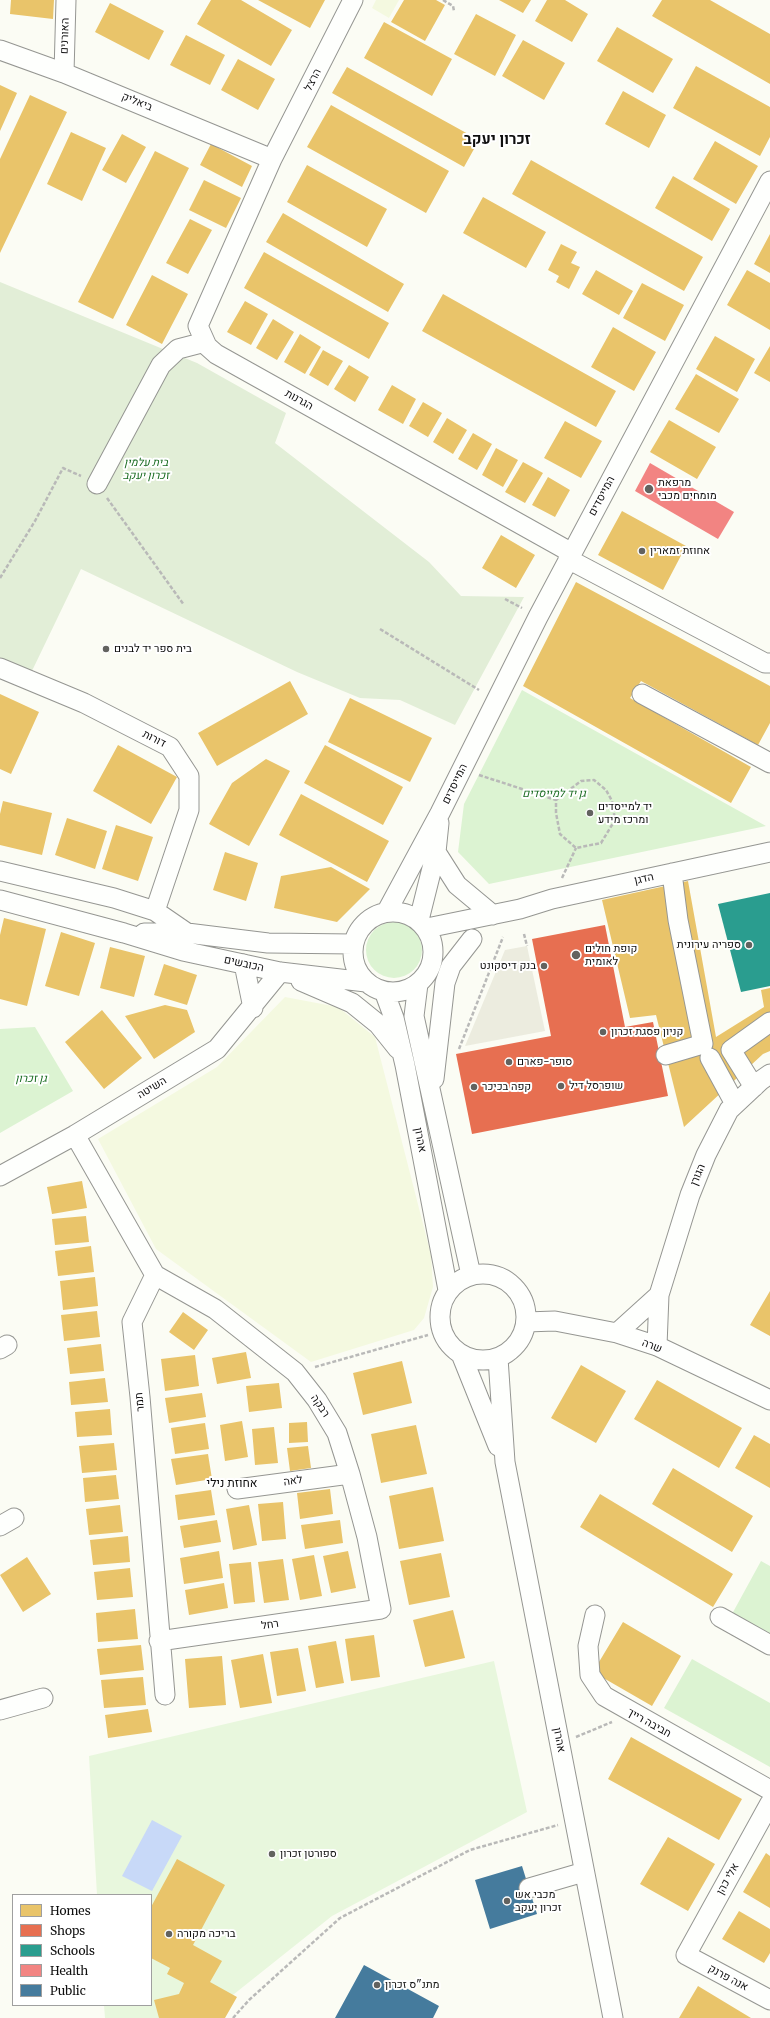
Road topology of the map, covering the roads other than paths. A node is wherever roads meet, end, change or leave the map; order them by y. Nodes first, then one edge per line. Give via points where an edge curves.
1 (66, 0) edge
2 (353, 0) edge
3 (0, 50) edge
4 (64, 73) junction
5 (272, 159) junction
6 (770, 181) edge
7 (205, 342) junction
8 (97, 484) road end
9 (570, 556) junction
10 (770, 663) edge
11 (0, 668) edge
12 (642, 694) dead end
13 (769, 759) edge
14 (440, 814) junction
15 (436, 852) junction
16 (770, 852) edge
17 (0, 871) edge
18 (672, 873) junction
19 (0, 900) edge
20 (520, 909) junction
21 (155, 911) junction
22 (387, 911) junction
23 (493, 915) junction
24 (423, 924) junction
25 (124, 933) junction
26 (188, 933) junction
27 (472, 939) junction
28 (353, 944) junction
29 (244, 964) junction
30 (432, 964) junction
31 (280, 972) junction
32 (366, 982) junction
33 (418, 984) junction
34 (384, 991) junction
35 (252, 1008) junction
36 (770, 1022) edge
37 (666, 1055) dead end
38 (710, 1058) dead end
39 (405, 1065) junction
40 (770, 1074) edge
41 (754, 1087) junction
42 (432, 1099) junction
43 (735, 1104) junction
44 (75, 1135) junction
45 (0, 1176) edge
46 (471, 1274) junction
47 (155, 1275) junction
48 (448, 1290) junction
49 (659, 1295) junction
50 (526, 1322) junction
51 (616, 1333) junction
52 (656, 1346) junction
53 (461, 1354) junction
54 (498, 1358) junction
55 (770, 1400) edge
56 (505, 1462) junction
57 (350, 1474) junction
58 (237, 1489) dead end
59 (381, 1609) joint
60 (595, 1615) dead end
61 (720, 1617) dead end
62 (159, 1641) junction
63 (770, 1645) edge
64 (165, 1695) dead end
65 (42, 1698) dead end
66 (0, 1710) edge
67 (770, 1790) edge
68 (768, 1812) edge
69 (584, 1872) junction
70 (529, 1888) dead end
71 (686, 1955) joint
72 (770, 2000) edge
73 (612, 2018) edge

1 - 4 street, האורנים
2 - 5 street, הרצל
3 - 4 street, ביאליק
4 - 5 street, ביאליק
5 - 7 street, הגרנות via 198,326
6 - 9 street, המייסדים
7 - 8 street via 178,349 162,365
7 - 9 street, הגרנות via 216,354
9 - 10 street, הגרנות via 765,663
9 - 14 street, המייסדים via 520,650
11 - 21 street, דורות via 84,703 170,747 189,776 189,810
12 - 13 street
14 - 15 street, המייסדים
14 - 22 street, המייסדים
15 - 23 street via 457,885
15 - 24 street, המייסדים
16 - 18 street, הדגן
17 - 21 street via 114,898
18 - 20 street, הדגן via 552,899
18 - 37 street via 678,920 703,1044
19 - 25 street, הכובשים
20 - 23 street, הדגן
20 - 27 street, הדגן
21 - 26 street
22 - 24 street via 400,912
22 - 28 street via 365,922 357,932
23 - 24 street, הדגן
24 - 30 street via 432,939
25 - 26 street, הכובשים
25 - 29 street, הכובשים via 183,951
26 - 28 street, הכובשים via 268,943
27 - 30 street, הדגן
27 - 42 street via 451,966 445,983
28 - 32 street via 354,965
29 - 31 street, הכובשים
29 - 35 street
30 - 33 street
31 - 32 street, הכובשים
31 - 35 street, השיטה
31 - 39 street via 352,1003 378,1024 392,1040
32 - 34 street
33 - 34 street via 407,990
33 - 42 street, אהרון via 414,1016
34 - 39 street, אהרון via 394,1018
35 - 44 street, השיטה via 218,1049
36 - 41 street via 731,1050
38 - 43 street
39 - 48 street, אהרון
40 - 41 street, הגורן
41 - 43 street, הגורן
42 - 46 street, אהרון
43 - 49 street, הגורן via 729,1110 706,1155
44 - 45 street, השיטה
44 - 47 street
46 - 48 street via 458,1280
46 - 50 street via 485,1273 510,1282 519,1292 525,1305
47 - 57 street, רבקה via 215,1310 295,1372 317,1400 337,1433
47 - 62 street, תמר via 132,1322
48 - 53 street via 441,1302 441,1330 448,1343
49 - 51 street
49 - 52 street, הגורן
50 - 51 street, שרה via 555,1321
50 - 54 street via 518,1342 509,1352
51 - 52 street, שרה
52 - 55 street, שרה
53 - 54 street via 471,1359
53 - 56 street, אהרון
54 - 56 street, אהרון
56 - 69 street, אהרון
57 - 58 street, לאה
57 - 59 street, רבקה via 367,1537
59 - 62 street, רחל
60 - 67 street, חביבה רייך via 588,1646 590,1675 604,1696
61 - 63 street
62 - 64 street, תמר
65 - 66 street
68 - 71 street, אלי כהן
69 - 70 street
69 - 73 street, אהרון
71 - 72 street, אנה פרנק

